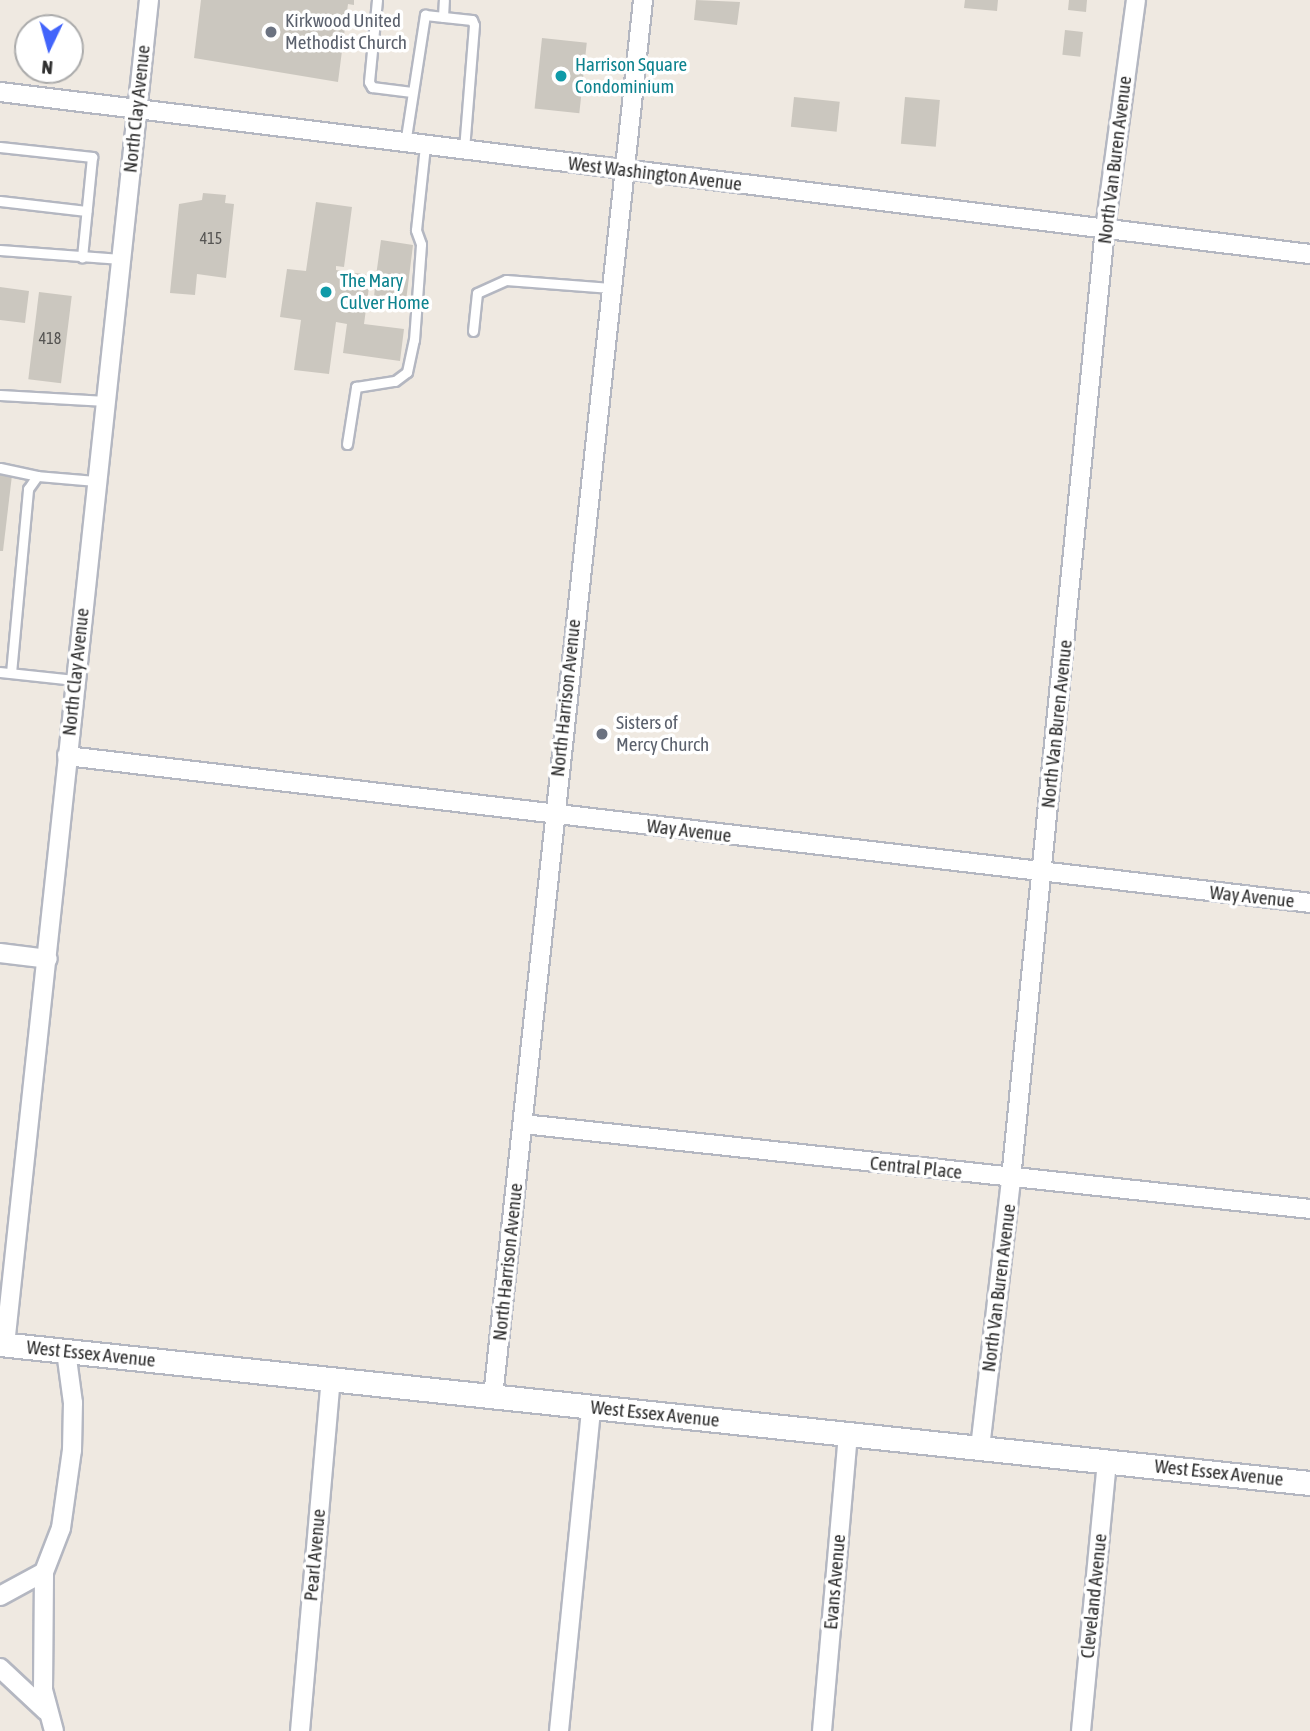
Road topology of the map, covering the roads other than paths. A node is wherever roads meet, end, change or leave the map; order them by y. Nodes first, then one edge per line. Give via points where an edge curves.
1 (149, 0) edge
2 (377, 0) edge
3 (444, 0) edge
4 (643, 0) edge
5 (1136, 0) edge
6 (443, 17) junction
7 (0, 92) edge
8 (412, 92) junction
9 (137, 108) junction
10 (405, 144) junction
11 (425, 146) junction
12 (0, 147) edge
13 (464, 150) junction
14 (624, 170) junction
15 (0, 201) edge
16 (86, 211) junction
17 (1105, 229) junction
18 (0, 250) edge
19 (1310, 254) edge
20 (82, 258) junction
21 (121, 260) junction
22 (611, 288) junction
23 (473, 331) dead end
24 (0, 395) edge
25 (106, 401) junction
26 (347, 444) dead end
27 (0, 468) edge
28 (37, 476) junction
29 (97, 481) junction
30 (0, 672) edge
31 (11, 673) junction
32 (75, 680) junction
33 (67, 756) junction
34 (554, 814) junction
35 (1042, 873) junction
36 (1310, 903) edge
37 (0, 954) edge
38 (48, 959) junction
39 (523, 1124) junction
40 (1012, 1179) junction
41 (1310, 1209) edge
42 (3, 1345) edge
43 (66, 1351) junction
44 (331, 1380) junction
45 (493, 1397) junction
46 (590, 1408) junction
47 (848, 1434) junction
48 (980, 1448) junction
49 (1107, 1461) junction
50 (1310, 1483) edge
51 (44, 1572) junction
52 (0, 1596) edge
53 (0, 1668) edge
54 (52, 1724) edge
55 (300, 1731) edge
56 (559, 1731) edge
57 (822, 1731) edge
58 (1081, 1731) edge

1 - 9 street, North Clay Avenue
2 - 8 lane via 369,82 372,87
3 - 6 lane
4 - 14 street, North Harrison Avenue
5 - 17 street, North Van Buren Avenue
6 - 8 lane via 425,15 421,20
6 - 13 lane via 472,20 474,25
7 - 9 street, West Washington Avenue
8 - 10 lane
9 - 10 street, West Washington Avenue
9 - 21 street, North Clay Avenue
10 - 11 street, West Washington Avenue
11 - 13 street, West Washington Avenue
11 - 26 lane via 416,230 421,244 414,340 407,372 395,381 356,387
12 - 16 lane via 92,157
13 - 14 street, West Washington Avenue
14 - 17 street, West Washington Avenue
14 - 22 street, North Harrison Avenue
15 - 16 lane
16 - 20 lane
17 - 19 street, West Washington Avenue
17 - 35 street, North Van Buren Avenue
18 - 20 lane
20 - 21 lane
21 - 25 street, North Clay Avenue
22 - 23 lane via 506,280 477,293
22 - 34 street, North Harrison Avenue
24 - 25 lane
25 - 29 street, North Clay Avenue
27 - 28 lane
28 - 29 lane
28 - 31 lane via 28,489
29 - 32 street, North Clay Avenue
30 - 31 lane
31 - 32 lane
32 - 33 street, North Clay Avenue
33 - 34 street, Way Avenue
33 - 38 street, North Clay Avenue
34 - 35 street, Way Avenue
34 - 39 street, North Harrison Avenue
35 - 36 street, Way Avenue
35 - 40 street, North Van Buren Avenue
37 - 38 street
38 - 42 street, North Clay Avenue
39 - 40 street, Central Place
39 - 45 street, North Harrison Avenue
40 - 41 street, Central Place
40 - 48 street, North Van Buren Avenue
42 - 43 street, West Essex Avenue
43 - 44 street, West Essex Avenue
43 - 51 street via 73,1403 72,1450 61,1528
44 - 45 street, West Essex Avenue
44 - 55 street, Pearl Avenue
45 - 46 street, West Essex Avenue
46 - 47 street, West Essex Avenue
46 - 56 street
47 - 48 street, West Essex Avenue
47 - 57 street, Evans Avenue
48 - 49 street, West Essex Avenue
49 - 50 street, West Essex Avenue
49 - 58 street, Cleveland Avenue
51 - 52 street
51 - 54 street via 43,1690
53 - 54 street

